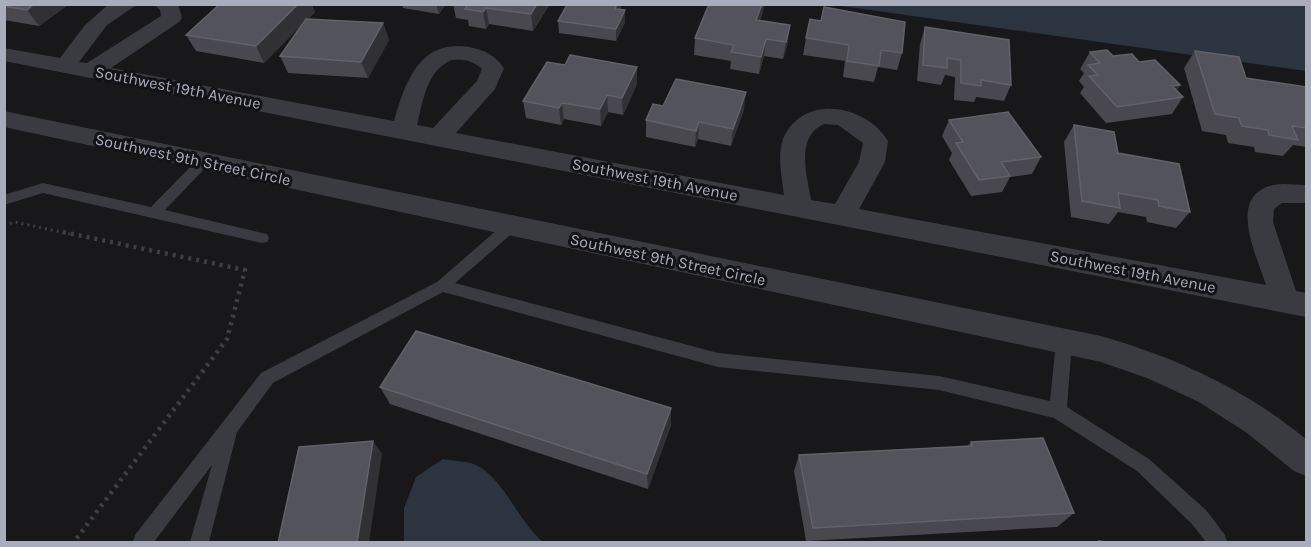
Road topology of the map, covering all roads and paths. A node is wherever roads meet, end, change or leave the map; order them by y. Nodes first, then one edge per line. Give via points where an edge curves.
1 (128, 4) edge
2 (164, 4) edge
3 (4, 54) edge
4 (65, 66) junction
5 (91, 70) junction
6 (4, 119) edge
7 (403, 131) junction
8 (438, 138) junction
9 (204, 161) junction
10 (1306, 194) edge
11 (4, 200) edge
12 (799, 207) junction
13 (154, 213) junction
14 (842, 215) junction
15 (4, 225) edge
16 (511, 226) junction
17 (262, 238) dead end
18 (442, 286) junction
19 (1296, 303) edge
20 (1064, 342) junction
21 (1058, 411) junction
22 (231, 425) junction
23 (1306, 460) edge
24 (74, 543) edge
25 (142, 543) edge
26 (200, 543) edge
27 (1218, 543) edge

1 - 4 street via 98,23
2 - 5 street via 170,8 172,18
3 - 4 street, Southwest 19th Avenue
4 - 5 street, Southwest 19th Avenue
5 - 7 street, Southwest 19th Avenue
6 - 9 street, Southwest 9th Street Circle
7 - 8 street, Southwest 19th Avenue
7 - 8 street via 428,63 455,53 486,60 493,68 487,84
8 - 12 street, Southwest 19th Avenue
9 - 13 lane
9 - 16 street, Southwest 9th Street Circle
10 - 19 street via 1276,194 1261,206 1260,222
11 - 13 lane via 43,188
12 - 14 street, Southwest 19th Avenue
12 - 14 street via 793,148 796,136 819,116 831,115 866,128 876,141 872,162
13 - 17 lane
14 - 19 street, Southwest 19th Avenue
15 - 24 path via 15,222 245,270 227,339
16 - 18 lane
16 - 20 street, Southwest 9th Street Circle
18 - 21 lane via 718,360 939,383
18 - 22 lane via 267,378
20 - 21 lane
20 - 23 street, Southwest 9th Street Circle via 1141,360 1208,389 1266,427
21 - 27 lane via 1143,465 1199,517
22 - 25 lane
22 - 26 lane

